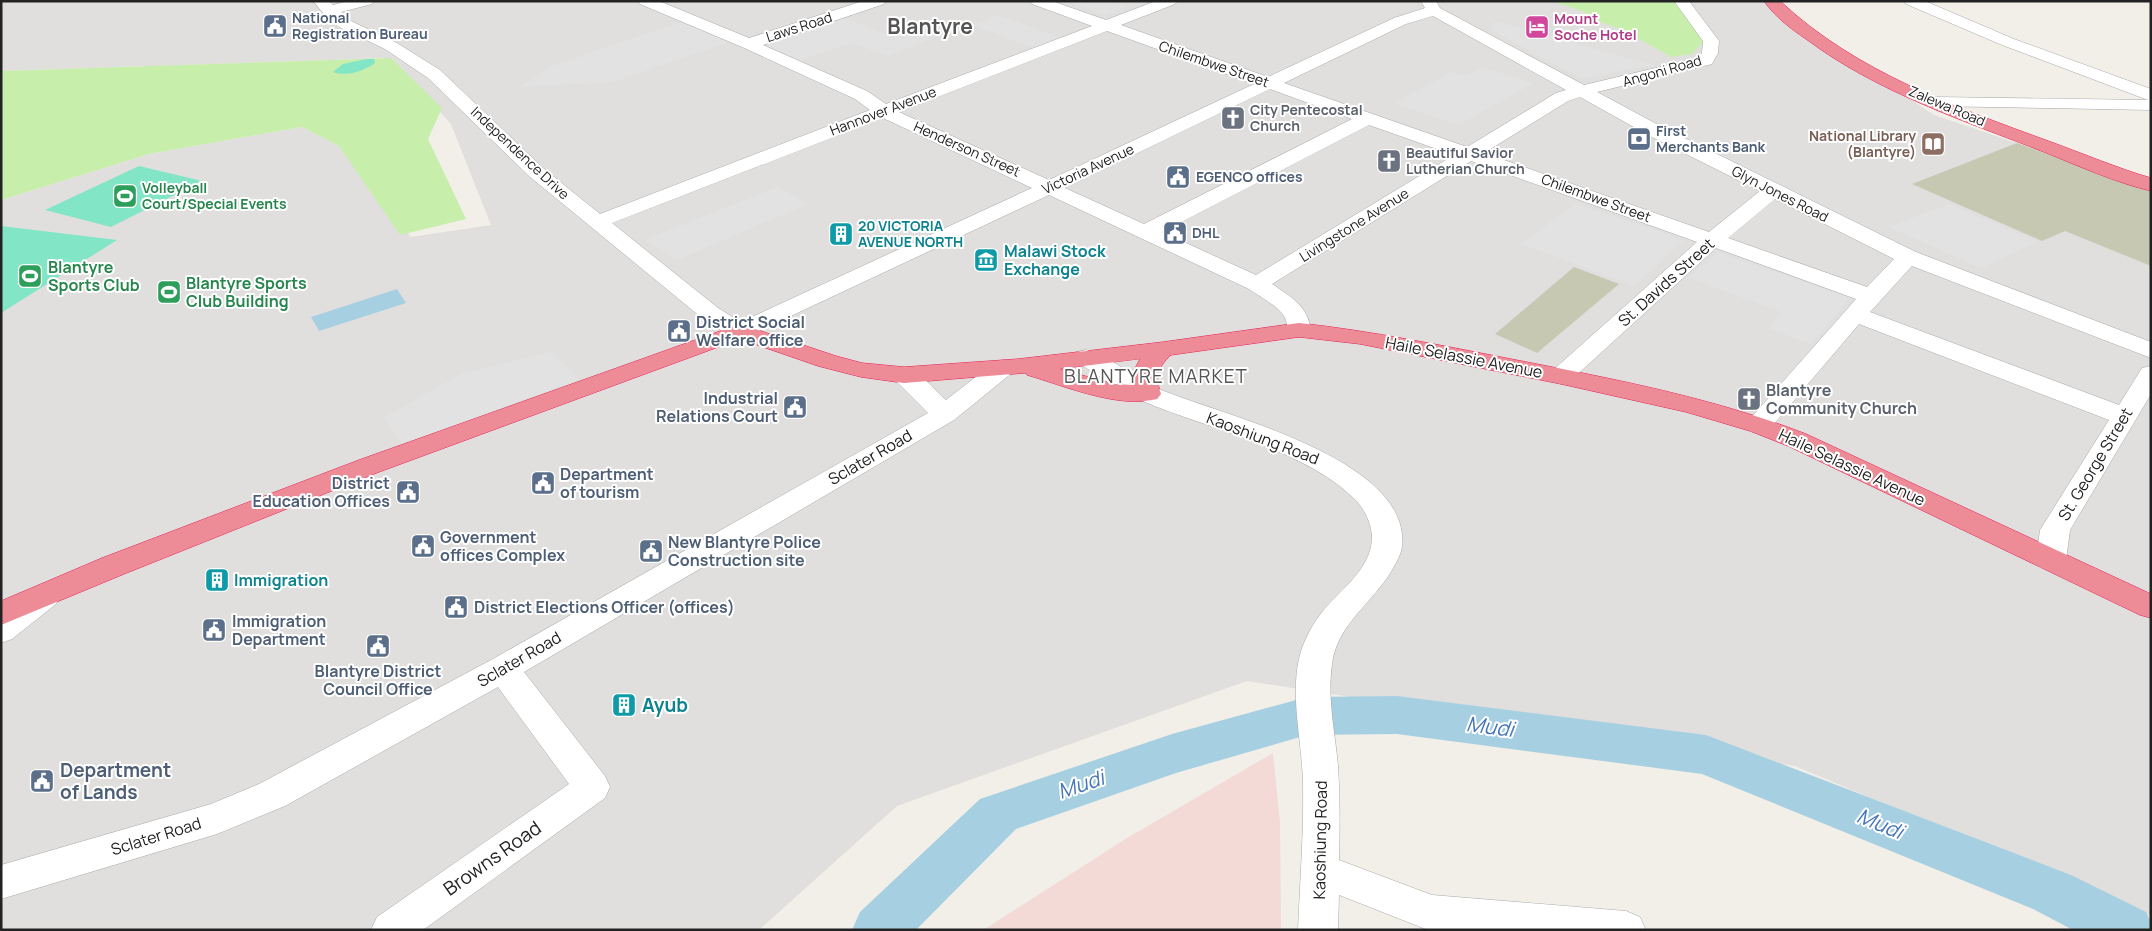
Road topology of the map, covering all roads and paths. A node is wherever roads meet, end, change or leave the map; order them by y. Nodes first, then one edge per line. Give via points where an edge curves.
1 (367, 1) edge
2 (645, 1) edge
3 (880, 1) edge
4 (1037, 1) edge
5 (1170, 1) edge
6 (1681, 1) edge
7 (1771, 1) edge
8 (1911, 1) edge
9 (324, 6) edge
10 (1431, 6) edge
11 (1105, 26) junction
12 (748, 44) junction
13 (1269, 84) junction
14 (1580, 91) junction
15 (2151, 95) edge
16 (1937, 102) junction
17 (2151, 105) edge
18 (883, 111) junction
19 (1368, 118) junction
20 (1469, 153) junction
21 (2147, 185) edge
22 (1050, 187) junction
23 (1772, 191) junction
24 (597, 222) junction
25 (1145, 232) junction
26 (1712, 240) junction
27 (1908, 257) junction
28 (1257, 284) junction
29 (1863, 306) junction
30 (1298, 330) junction
31 (740, 331) junction
32 (1163, 349) junction
33 (2151, 351) edge
34 (1086, 357) junction
35 (1011, 366) junction
36 (2151, 373) edge
37 (904, 375) junction
38 (1561, 376) junction
39 (1148, 394) junction
40 (945, 414) junction
41 (2124, 416) junction
42 (1759, 425) junction
43 (2051, 560) junction
44 (46, 595) junction
45 (2151, 607) edge
46 (1, 614) edge
47 (1, 631) edge
48 (503, 669) junction
49 (1320, 870) junction
50 (1, 882) edge
51 (391, 930) edge
52 (1318, 930) edge
53 (1626, 930) edge

1 - 9 street
2 - 12 street, Henderson Street
3 - 12 street, Laws Road
4 - 11 street, Chilembwe Street
5 - 11 street, Hannover Avenue
6 - 14 street, Angoni Road via 1711,41 1707,59 1675,70
7 - 16 highway, Zalewa Road via 1803,31 1825,45 1874,73
8 - 15 street via 2008,42
9 - 24 street, Independence Drive via 345,24 391,46 434,74 536,172
10 - 13 street, Victoria Avenue
10 - 14 street, Glyn Jones Road
11 - 13 street, Chilembwe Street
11 - 18 street, Hannover Avenue
12 - 18 street, Henderson Street via 861,95
13 - 19 street, Chilembwe Street
13 - 22 street, Victoria Avenue
14 - 20 street, Livingstone Avenue via 1546,106
14 - 23 street, Glyn Jones Road
16 - 17 street
16 - 21 highway, Zalewa Road
18 - 22 street, Henderson Street
18 - 24 street, Hannover Avenue
19 - 20 street, Chilembwe Street
19 - 25 street
20 - 26 street, Chilembwe Street
20 - 28 street, Livingstone Avenue
22 - 25 street, Henderson Street
22 - 31 street, Victoria Avenue
23 - 26 street, St. Davids Street
23 - 27 street, Glyn Jones Road
24 - 31 street, Independence Drive via 710,313
25 - 28 street, Henderson Street
26 - 29 street, Chilembwe Street
26 - 38 street, St. Davids Street
27 - 29 street
27 - 33 street, Glyn Jones Road
28 - 30 street, Henderson Street via 1297,316
29 - 41 street, Chilembwe Street
29 - 42 street
30 - 32 highway, Haile Selassie Avenue
30 - 38 highway, Haile Selassie Avenue via 1360,337
31 - 37 highway, Haile Selassie Avenue via 853,368
31 - 44 highway via 369,466
32 - 34 highway, Haile Selassie Avenue
32 - 39 highway via 1144,371
34 - 35 highway, Haile Selassie Avenue
34 - 39 street, Kaoshiung Road
35 - 37 highway, Haile Selassie Avenue
35 - 39 highway via 1056,374 1114,392
35 - 40 street, Sclater Road
36 - 41 street, St. George Street
37 - 40 street
38 - 42 highway, Haile Selassie Avenue
39 - 49 street, Kaoshiung Road via 1295,448 1327,464 1351,480 1376,505 1388,530 1386,548 1378,568 1330,623 1319,647 1313,678 1321,782
40 - 48 street, Sclater Road
41 - 43 street, St. George Street via 2056,530
42 - 43 highway, Haile Selassie Avenue
43 - 45 highway, Haile Selassie Avenue
44 - 46 highway
44 - 47 street
48 - 50 street, Sclater Road via 272,795 217,818
48 - 51 street, Browns Road via 592,787
49 - 52 street, Kaoshiung Road
49 - 53 street via 1432,914

